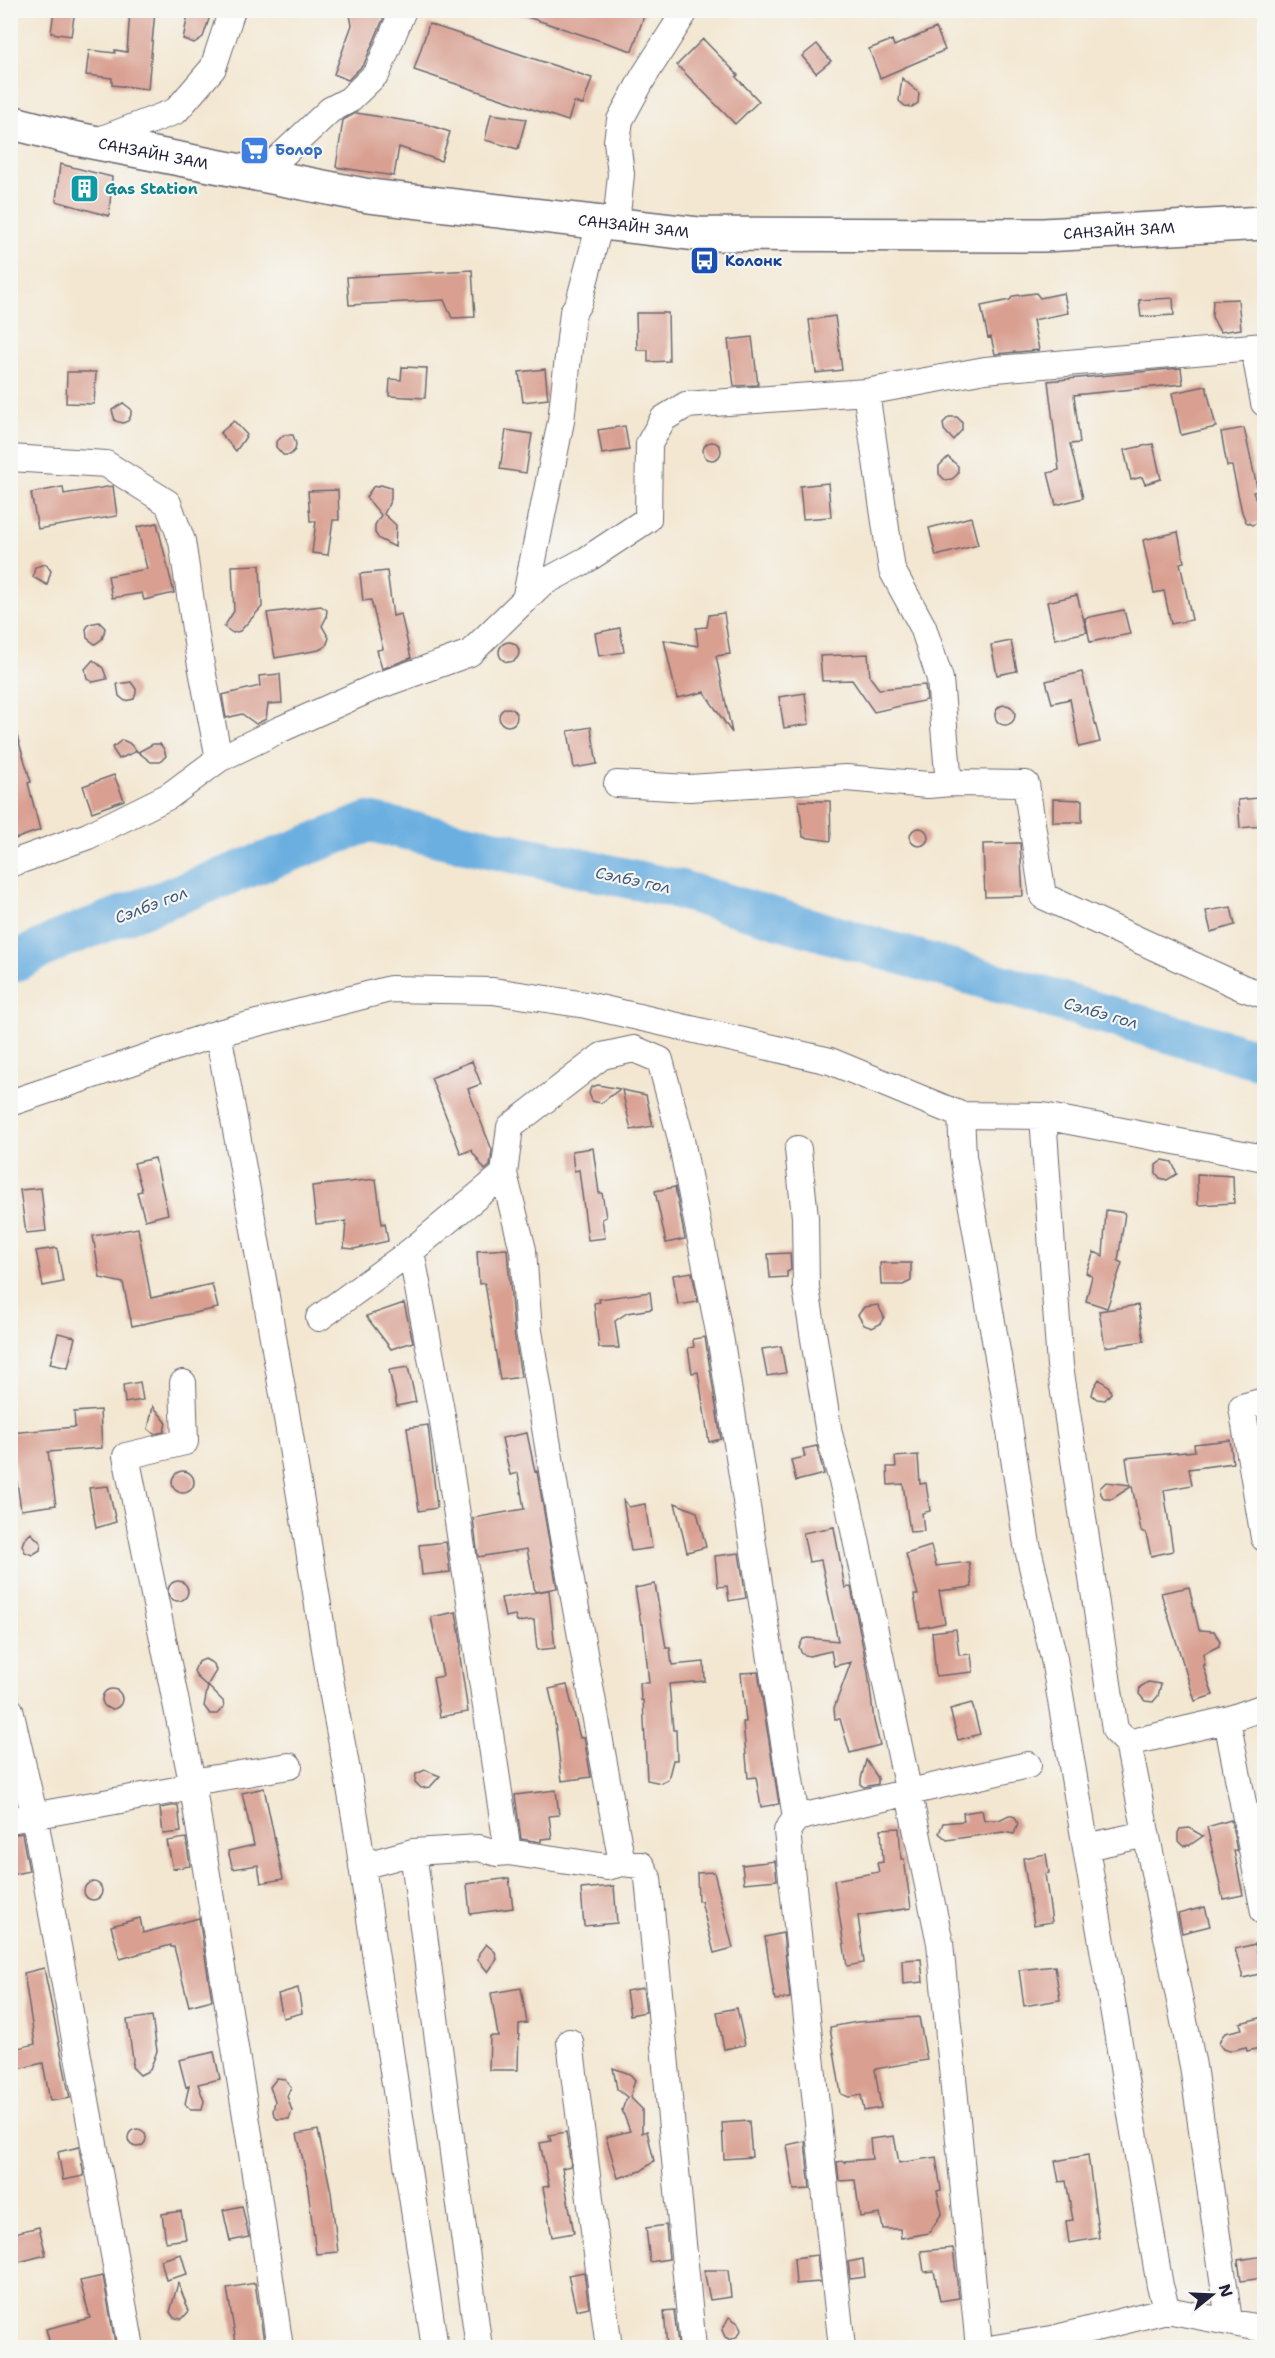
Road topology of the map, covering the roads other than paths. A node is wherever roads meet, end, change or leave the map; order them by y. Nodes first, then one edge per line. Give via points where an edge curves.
1 (232, 10) edge
2 (404, 10) edge
3 (686, 10) edge
4 (10, 122) edge
5 (94, 142) junction
6 (261, 175) junction
7 (1264, 223) edge
8 (608, 224) junction
9 (1259, 347) edge
10 (866, 393) junction
11 (1264, 404) edge
12 (10, 458) edge
13 (525, 600) junction
14 (219, 759) junction
15 (951, 783) junction
16 (618, 784) dead end
17 (10, 864) edge
18 (1264, 995) edge
19 (218, 1033) junction
20 (10, 1103) edge
21 (962, 1115) junction
22 (1043, 1116) junction
23 (798, 1149) dead end
24 (1264, 1158) edge
25 (504, 1174) junction
26 (411, 1251) junction
27 (320, 1318) dead end
28 (183, 1383) dead end
29 (1264, 1401) edge
30 (1264, 1538) edge
31 (1264, 1707) edge
32 (10, 1710) edge
33 (1227, 1720) junction
34 (1128, 1743) junction
35 (1028, 1765) dead end
36 (289, 1766) dead end
37 (192, 1782) junction
38 (907, 1792) junction
39 (22, 1817) edge
40 (796, 1818) junction
41 (1146, 1834) junction
42 (1086, 1847) junction
43 (413, 1852) junction
44 (507, 1852) junction
45 (622, 1863) junction
46 (362, 1866) junction
47 (1264, 1912) edge
48 (570, 2042) dead end
49 (1167, 2310) junction
50 (1229, 2321) junction
51 (1264, 2329) edge
52 (131, 2348) edge
53 (280, 2348) edge
54 (435, 2348) edge
55 (479, 2348) edge
56 (609, 2348) edge
57 (693, 2348) edge
58 (842, 2348) edge
59 (979, 2348) edge
60 (995, 2348) edge

1 - 5 street via 213,68 176,111
2 - 6 street via 377,73 349,100 330,110
3 - 8 street via 620,120 617,141 621,174
4 - 5 main road, САНЗАЙН ЗАМ
5 - 6 main road, САНЗАЙН ЗАМ
6 - 8 main road, САНЗАЙН ЗАМ via 369,196
7 - 8 main road, САНЗАЙН ЗАМ via 1043,235 698,234
8 - 13 street via 573,312 561,421
9 - 10 street via 985,370
9 - 11 street
10 - 13 street via 686,405 663,419 649,444 648,519 541,584
10 - 15 street via 892,570 923,627 940,679
12 - 14 street via 106,464 168,503 182,541
13 - 14 street via 470,653 375,687
14 - 17 street via 169,796 88,836
15 - 16 street via 928,785 846,778 689,788
15 - 18 street via 1026,784 1043,896
19 - 20 street
19 - 21 street via 390,990 493,991 586,1005 830,1061
19 - 46 street via 286,1403 332,1690 356,1810
21 - 22 street
21 - 42 street via 963,1156 1027,1545 1054,1659
22 - 24 street
22 - 34 street via 1059,1366 1115,1730
23 - 38 street via 805,1217 806,1288 829,1434 849,1506
25 - 26 street
25 - 40 street via 510,1127 602,1056 634,1049 660,1060 680,1135 721,1342
25 - 45 street via 524,1250 529,1331
26 - 27 street
26 - 44 street via 442,1416
28 - 37 street via 185,1442 126,1456
29 - 30 street via 1242,1407
31 - 33 street
32 - 39 street
33 - 34 street
33 - 47 street
34 - 41 street
35 - 38 street
36 - 37 street
37 - 39 street via 176,1790
37 - 53 street
38 - 40 street
38 - 59 street via 939,1943
39 - 52 street
40 - 58 street via 787,1831
41 - 42 street
41 - 50 street via 1193,2066
42 - 49 street
43 - 44 street via 479,1848
43 - 46 street
43 - 55 street
44 - 45 street via 607,1867
45 - 57 street via 641,1865 648,1878
46 - 54 street
48 - 56 street
49 - 50 street
49 - 60 street via 1052,2339
50 - 51 street

